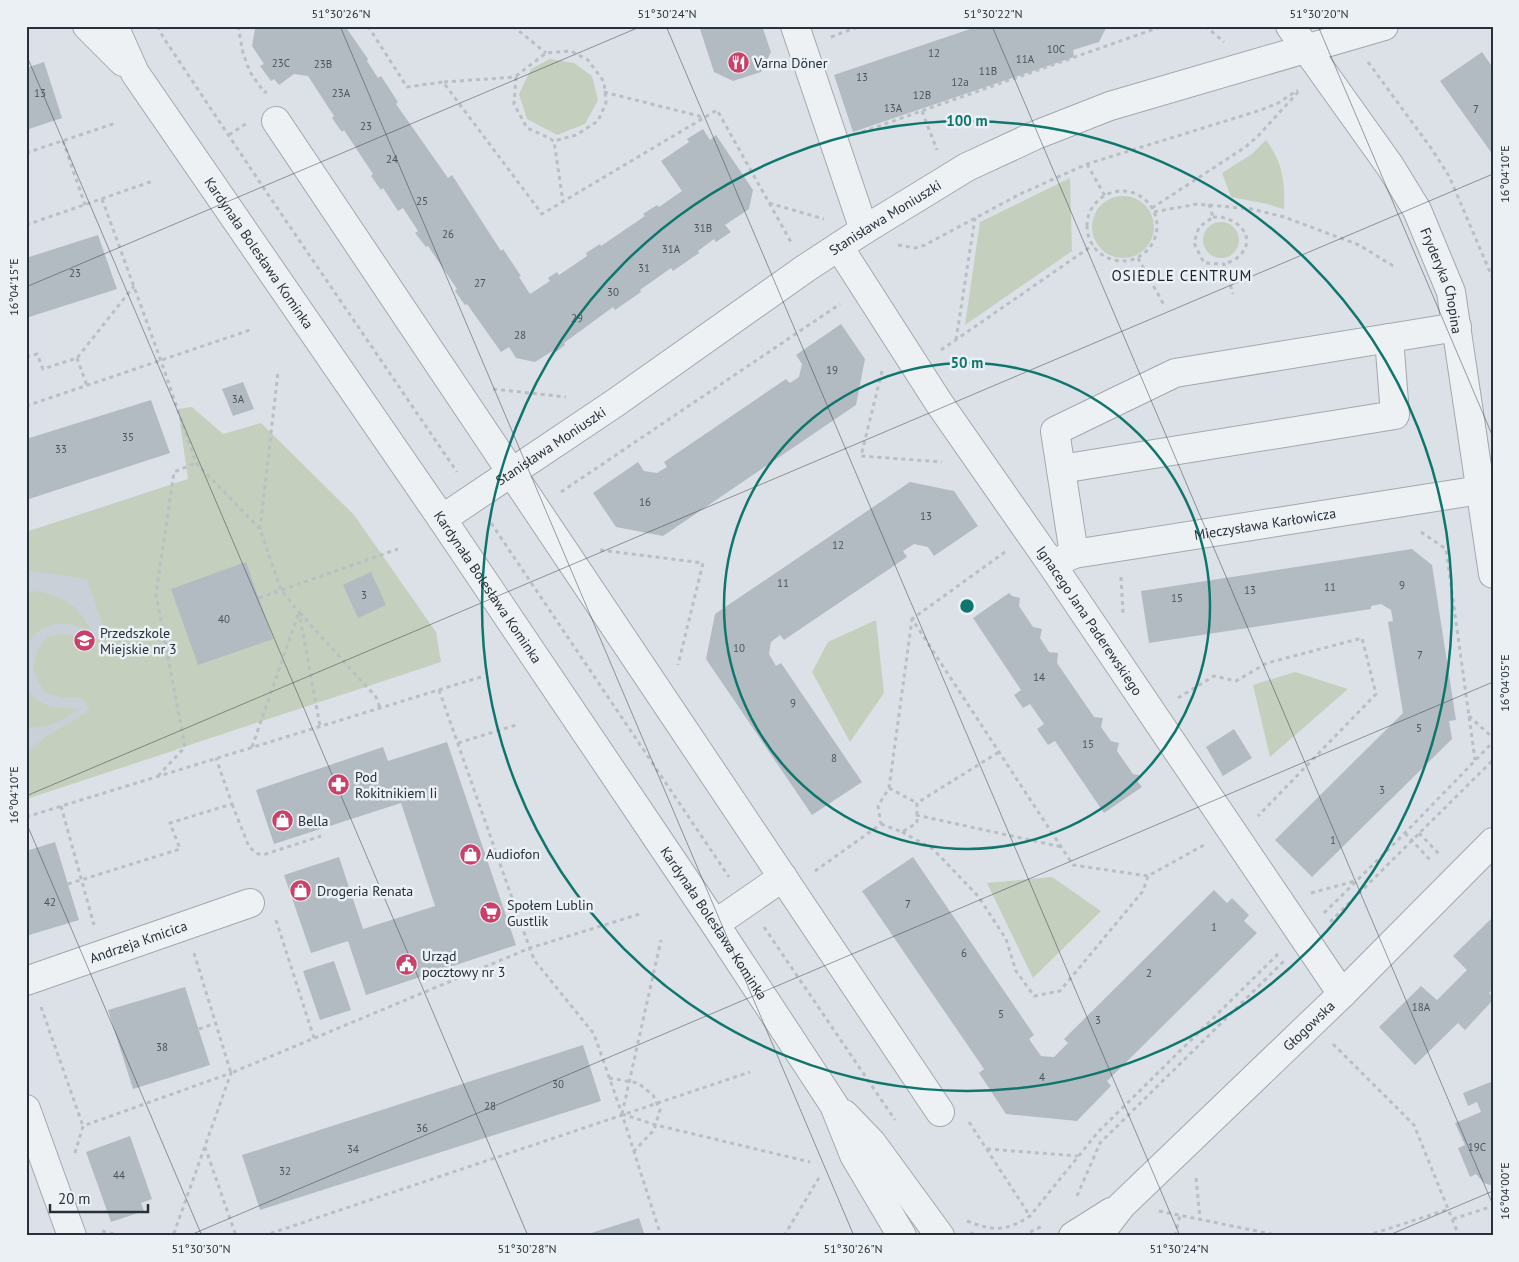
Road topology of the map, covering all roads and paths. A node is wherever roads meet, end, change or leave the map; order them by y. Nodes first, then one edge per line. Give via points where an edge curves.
1 (87, 26) edge
2 (114, 26) edge
3 (158, 26) edge
4 (368, 26) edge
5 (421, 26) edge
6 (433, 26) edge
7 (513, 26) edge
8 (795, 26) edge
9 (1163, 26) edge
10 (1290, 26) edge
11 (1384, 26) edge
12 (1350, 36) junction
13 (1306, 50) junction
14 (546, 53) junction
15 (135, 73) junction
16 (516, 76) junction
17 (443, 82) junction
18 (604, 92) junction
19 (922, 111) junction
20 (704, 118) junction
21 (276, 121) dead end
22 (116, 124) dead end
23 (62, 141) junction
24 (554, 141) junction
25 (834, 142) junction
26 (26, 153) edge
27 (1087, 164) junction
28 (948, 178) junction
29 (153, 181) dead end
30 (1105, 196) junction
31 (102, 199) junction
32 (563, 202) junction
33 (769, 203) junction
34 (85, 204) junction
35 (1210, 204) junction
36 (1152, 208) junction
37 (1154, 212) junction
38 (1213, 217) junction
39 (975, 218) junction
40 (26, 225) edge
41 (864, 230) junction
42 (1092, 245) junction
43 (839, 247) junction
44 (1138, 258) junction
45 (1224, 264) junction
46 (1395, 267) dead end
47 (806, 268) junction
48 (1493, 279) edge
49 (134, 286) junction
50 (864, 287) junction
51 (1234, 294) dead end
52 (1164, 305) dead end
53 (1457, 327) junction
54 (892, 329) junction
55 (250, 330) dead end
56 (1389, 338) junction
57 (956, 340) junction
58 (26, 357) edge
59 (77, 358) junction
60 (161, 361) junction
61 (916, 366) junction
62 (278, 372) dead end
63 (86, 386) junction
64 (492, 389) dead end
65 (568, 398) dead end
66 (26, 406) edge
67 (196, 463) junction
68 (982, 464) junction
69 (1061, 469) junction
70 (511, 473) junction
71 (1480, 490) junction
72 (556, 495) dead end
73 (474, 498) junction
74 (442, 519) junction
75 (260, 529) junction
76 (1412, 533) dead end
77 (1030, 534) junction
78 (562, 548) junction
79 (398, 549) dead end
80 (1063, 559) junction
81 (1493, 574) edge
82 (281, 590) junction
83 (259, 598) dead end
84 (299, 612) junction
85 (912, 619) junction
86 (484, 676) dead end
87 (439, 690) junction
88 (666, 704) junction
89 (380, 708) junction
90 (1152, 714) junction
91 (1469, 716) junction
92 (516, 725) dead end
93 (320, 726) junction
94 (1493, 738) edge
95 (1493, 742) edge
96 (458, 743) junction
97 (252, 747) junction
98 (999, 752) junction
99 (216, 758) junction
100 (1475, 760) junction
101 (1493, 760) edge
102 (158, 776) junction
103 (889, 788) junction
104 (917, 803) junction
105 (232, 804) junction
106 (61, 806) junction
107 (916, 815) junction
108 (26, 817) edge
109 (881, 824) junction
110 (902, 832) junction
111 (1233, 834) junction
112 (321, 836) dead end
113 (1493, 842) edge
114 (1062, 847) junction
115 (1148, 876) junction
116 (82, 880) junction
117 (786, 883) junction
118 (68, 884) dead end
119 (250, 903) dead end
120 (747, 903) junction
121 (643, 913) dead end
122 (274, 915) dead end
123 (715, 924) junction
124 (185, 925) junction
125 (1304, 938) junction
126 (661, 940) dead end
127 (530, 948) junction
128 (102, 954) junction
129 (26, 980) edge
130 (1342, 994) junction
131 (40, 1004) dead end
132 (216, 1023) junction
133 (199, 1029) dead end
134 (314, 1038) junction
135 (1330, 1040) dead end
136 (750, 1072) dead end
137 (232, 1073) junction
138 (609, 1078) junction
139 (629, 1081) junction
140 (657, 1103) junction
141 (834, 1105) junction
142 (26, 1109) edge
143 (622, 1114) junction
144 (952, 1114) joint
145 (656, 1125) junction
146 (84, 1126) junction
147 (900, 1128) dead end
148 (205, 1146) junction
149 (986, 1149) junction
150 (634, 1152) junction
151 (1078, 1156) junction
152 (810, 1162) dead end
153 (1195, 1174) dead end
154 (820, 1176) dead end
155 (53, 1184) junction
156 (1077, 1197) dead end
157 (1121, 1206) junction
158 (1493, 1206) edge
159 (1449, 1208) junction
160 (1158, 1211) dead end
161 (1180, 1215) junction
162 (1030, 1216) junction
163 (1452, 1219) junction
164 (967, 1220) dead end
165 (1200, 1220) junction
166 (1048, 1222) dead end
167 (72, 1236) edge
168 (172, 1236) edge
169 (236, 1236) edge
170 (263, 1236) edge
171 (661, 1236) edge
172 (784, 1236) edge
173 (902, 1236) edge
174 (940, 1236) edge
175 (1023, 1236) edge
176 (1074, 1236) edge
177 (1098, 1236) edge
178 (1175, 1236) edge
179 (1281, 1236) edge
180 (1366, 1236) edge
181 (1459, 1236) edge

1 - 15 street, Kardynała Bolesława Kominka
2 - 15 street, Kardynała Bolesława Kominka
3 - 73 path via 270,198
4 - 17 path via 407,87
5 - 6 path
7 - 14 path
8 - 25 street
9 - 19 path
10 - 13 street, Fryderyka Chopina
11 - 12 street, Stanisława Moniuszki
12 - 13 street, Stanisława Moniuszki
12 - 48 path via 1449,176
13 - 28 street, Stanisława Moniuszki via 1110,106 1036,134
13 - 53 street, Fryderyka Chopina via 1390,166 1417,210 1451,292
14 - 16 path
14 - 18 path via 570,51 588,60 604,82
15 - 74 street, Kardynała Bolesława Kominka
16 - 17 path
16 - 24 path via 514,104 528,128
17 - 32 path via 542,214
18 - 20 path
18 - 24 path via 606,104 598,121 576,135
19 - 25 path
19 - 28 path
20 - 32 path
20 - 33 path via 717,110
21 - 70 street
22 - 23 path
23 - 26 path
23 - 34 path
24 - 32 path
25 - 41 street
27 - 30 path
27 - 36 path via 1261,110 1302,88 1244,148
27 - 39 path
28 - 41 street, Stanisława Moniuszki
29 - 31 path
30 - 36 path via 1130,192
30 - 42 path via 1093,206 1088,219
31 - 34 path
31 - 49 path
33 - 41 path
33 - 47 path
34 - 40 path
35 - 37 path
35 - 38 path
35 - 46 path via 1284,217 1359,245
36 - 37 path
37 - 44 path via 1155,238
38 - 45 path via 1199,227 1194,243 1204,263
38 - 45 path via 1223,216 1233,222 1243,229 1246,238 1246,249 1237,259
39 - 41 path via 916,248 901,247
39 - 57 path
41 - 43 street, Stanisława Moniuszki
42 - 44 path via 1101,255 1113,260
42 - 57 path
43 - 47 street, Stanisława Moniuszki
43 - 50 street, Ignacego Jana Paderewskiego
44 - 52 path
45 - 51 path
47 - 70 street, Stanisława Moniuszki
49 - 59 path
49 - 60 path
50 - 54 street, Ignacego Jana Paderewskiego
50 - 72 path
53 - 56 street
53 - 71 street, Fryderyka Chopina
54 - 61 street, Ignacego Jana Paderewskiego
54 - 68 path via 861,456
55 - 60 path
56 - 69 street via 1175,373 1055,431
56 - 69 street via 1395,415
57 - 61 path
58 - 59 path via 37,354 43,369
59 - 63 path
60 - 63 path
60 - 67 path
61 - 68 street, Ignacego Jana Paderewskiego
62 - 75 path
63 - 66 path
64 - 65 path
67 - 75 path
67 - 102 path via 174,472 156,594 185,747
68 - 77 street, Ignacego Jana Paderewskiego
69 - 80 street
70 - 73 street, Stanisława Moniuszki
70 - 78 street
71 - 80 street, Mieczysława Karłowicza
71 - 81 street, Fryderyka Chopina
73 - 74 street, Stanisława Moniuszki
73 - 120 path
74 - 123 street, Kardynała Bolesława Kominka
75 - 82 path
76 - 91 path via 1422,532 1446,549
77 - 80 street, Ignacego Jana Paderewskiego
77 - 85 path
78 - 88 street
78 - 88 path via 703,564
79 - 82 path
80 - 90 street, Ignacego Jana Paderewskiego
82 - 83 path
82 - 84 path
84 - 89 path via 376,697
84 - 93 path
84 - 97 path
85 - 98 path
85 - 103 path
86 - 87 path
87 - 89 path
87 - 96 path
88 - 117 street
89 - 93 path
90 - 111 street, Ignacego Jana Paderewskiego
90 - 111 path via 1214,676 1236,682 1267,663 1362,638 1376,694
91 - 94 path
91 - 100 path
92 - 96 path
93 - 97 path
95 - 100 path
96 - 127 path
97 - 99 path
98 - 104 path
98 - 114 path
99 - 102 path
99 - 105 path
100 - 125 path
101 - 125 path via 1319,933
102 - 106 path
103 - 104 path
103 - 109 path via 878,806
104 - 107 path
105 - 112 path via 249,847 258,854
105 - 116 path via 170,823 180,849
106 - 108 path
106 - 116 path
107 - 110 path via 916,823
107 - 114 path
109 - 110 path
109 - 117 path
110 - 115 path via 933,849 978,896 1006,939 1016,971 1034,996 1060,991 1143,892
111 - 115 path
111 - 125 street, Ignacego Jana Paderewskiego
113 - 130 street, Głogowska
114 - 115 path via 1073,865
116 - 118 path
116 - 128 path
117 - 120 street
117 - 144 street
119 - 124 street, Andrzeja Kmicica
120 - 123 street
120 - 147 path
121 - 127 path
122 - 134 path
123 - 141 street, Kardynała Bolesława Kominka
124 - 128 street, Andrzeja Kmicica
124 - 132 path
125 - 130 street, Ignacego Jana Paderewskiego
125 - 151 path via 1289,942 1105,1125
125 - 156 path via 1100,1143
126 - 139 path
127 - 134 path
127 - 138 path via 536,961 594,1034
128 - 129 street, Andrzeja Kmicica
130 - 157 street, Głogowska
131 - 146 path
132 - 133 path
132 - 137 path
134 - 137 path
135 - 159 path via 1414,1125
136 - 140 path
137 - 146 path
137 - 148 path
138 - 139 path
138 - 143 path
139 - 140 path via 638,1083 653,1095
139 - 143 path
140 - 143 path
140 - 145 path via 660,1110
141 - 173 street, Kardynała Bolesława Kominka via 854,1155
141 - 174 street, Kardynała Bolesława Kominka via 872,1143
142 - 155 street
143 - 145 path
143 - 150 path
143 - 170 path
144 - 149 path
145 - 150 path
145 - 152 path
146 - 155 path via 69,1169
148 - 168 path
148 - 169 path
149 - 151 path
149 - 162 path
150 - 171 path
151 - 162 path
153 - 165 path
154 - 172 path
155 - 167 street
157 - 176 street, Głogowska
157 - 177 street, Głogowska
158 - 163 path
159 - 163 path
159 - 180 path
160 - 161 path
161 - 165 path
161 - 178 path
162 - 164 path via 1019,1224 1003,1228 986,1228
163 - 181 path
165 - 179 path
166 - 175 path

